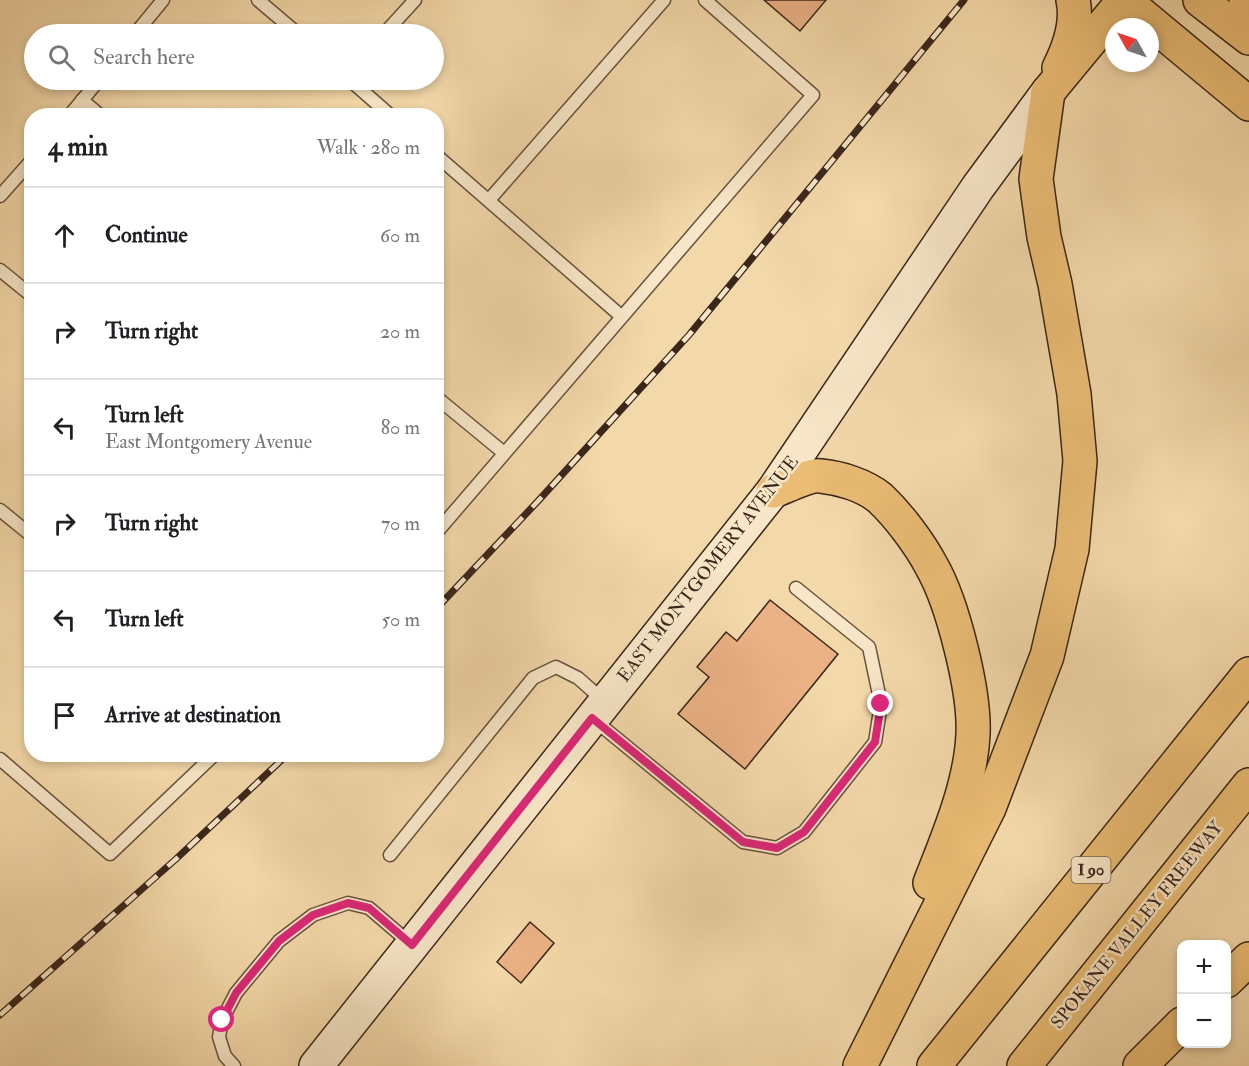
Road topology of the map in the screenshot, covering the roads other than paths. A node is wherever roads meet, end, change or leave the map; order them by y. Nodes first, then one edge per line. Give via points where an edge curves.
1 (163, 0) edge
2 (258, 0) edge
3 (415, 0) edge
4 (664, 0) edge
5 (705, 0) edge
6 (1073, 0) edge
7 (1124, 0) edge
8 (1200, 0) edge
9 (1246, 0) edge
10 (1249, 8) edge
11 (143, 24) edge
12 (286, 24) edge
13 (393, 24) edge
14 (1249, 38) edge
15 (90, 90) edge
16 (362, 90) edge
17 (1048, 92) junction
18 (82, 100) junction
19 (1249, 104) edge
20 (76, 108) edge
21 (92, 108) edge
22 (383, 108) edge
23 (444, 161) edge
24 (24, 168) edge
25 (0, 196) edge
26 (489, 200) junction
27 (0, 270) edge
28 (24, 290) edge
29 (621, 316) junction
30 (444, 404) edge
31 (504, 453) junction
32 (773, 491) junction
33 (0, 510) edge
34 (444, 524) edge
35 (24, 530) edge
36 (796, 588) dead end
37 (1249, 674) edge
38 (599, 710) junction
39 (0, 759) edge
40 (207, 762) edge
41 (1249, 785) edge
42 (390, 855) dead end
43 (412, 945) junction
44 (1249, 959) edge
45 (1231, 977) edge
46 (1177, 1029) edge
47 (862, 1063) edge
48 (234, 1066) edge
49 (316, 1066) edge
50 (934, 1066) edge
51 (1024, 1066) edge
52 (1140, 1066) edge

1 - 11 lane
2 - 12 lane
3 - 13 lane
4 - 26 lane
5 - 29 lane via 813,95
6 - 17 main road via 1071,43
7 - 17 main road, EAST MONTGOMERY AVENUE
7 - 19 main road
8 - 14 main road
9 - 10 main road
15 - 18 lane
16 - 22 lane
17 - 32 street, EAST MONTGOMERY AVENUE via 972,196
17 - 47 main road via 1036,179 1074,394 1080,461 1072,549 1047,656 989,808
18 - 20 lane
18 - 21 lane
23 - 26 lane
24 - 25 lane
26 - 29 lane
27 - 28 lane
29 - 31 lane
30 - 31 lane
31 - 34 lane
32 - 38 street, EAST MONTGOMERY AVENUE
32 - 47 main road via 818,475 844,480 879,498 933,568 969,685 973,734 952,827
33 - 35 lane
36 - 38 lane via 869,647 881,704 875,742 804,832 777,848 743,842
37 - 50 main road, I 90
38 - 42 lane via 578,678 556,667 533,678
38 - 43 street, EAST MONTGOMERY AVENUE
39 - 40 lane via 110,854
41 - 51 main road, SPOKANE VALLEY FREEWAY
43 - 48 lane via 369,908 348,903 313,915 279,941 236,993 222,1020 219,1036 225,1056
43 - 49 street, EAST MONTGOMERY AVENUE
44 - 45 main road
46 - 52 main road

